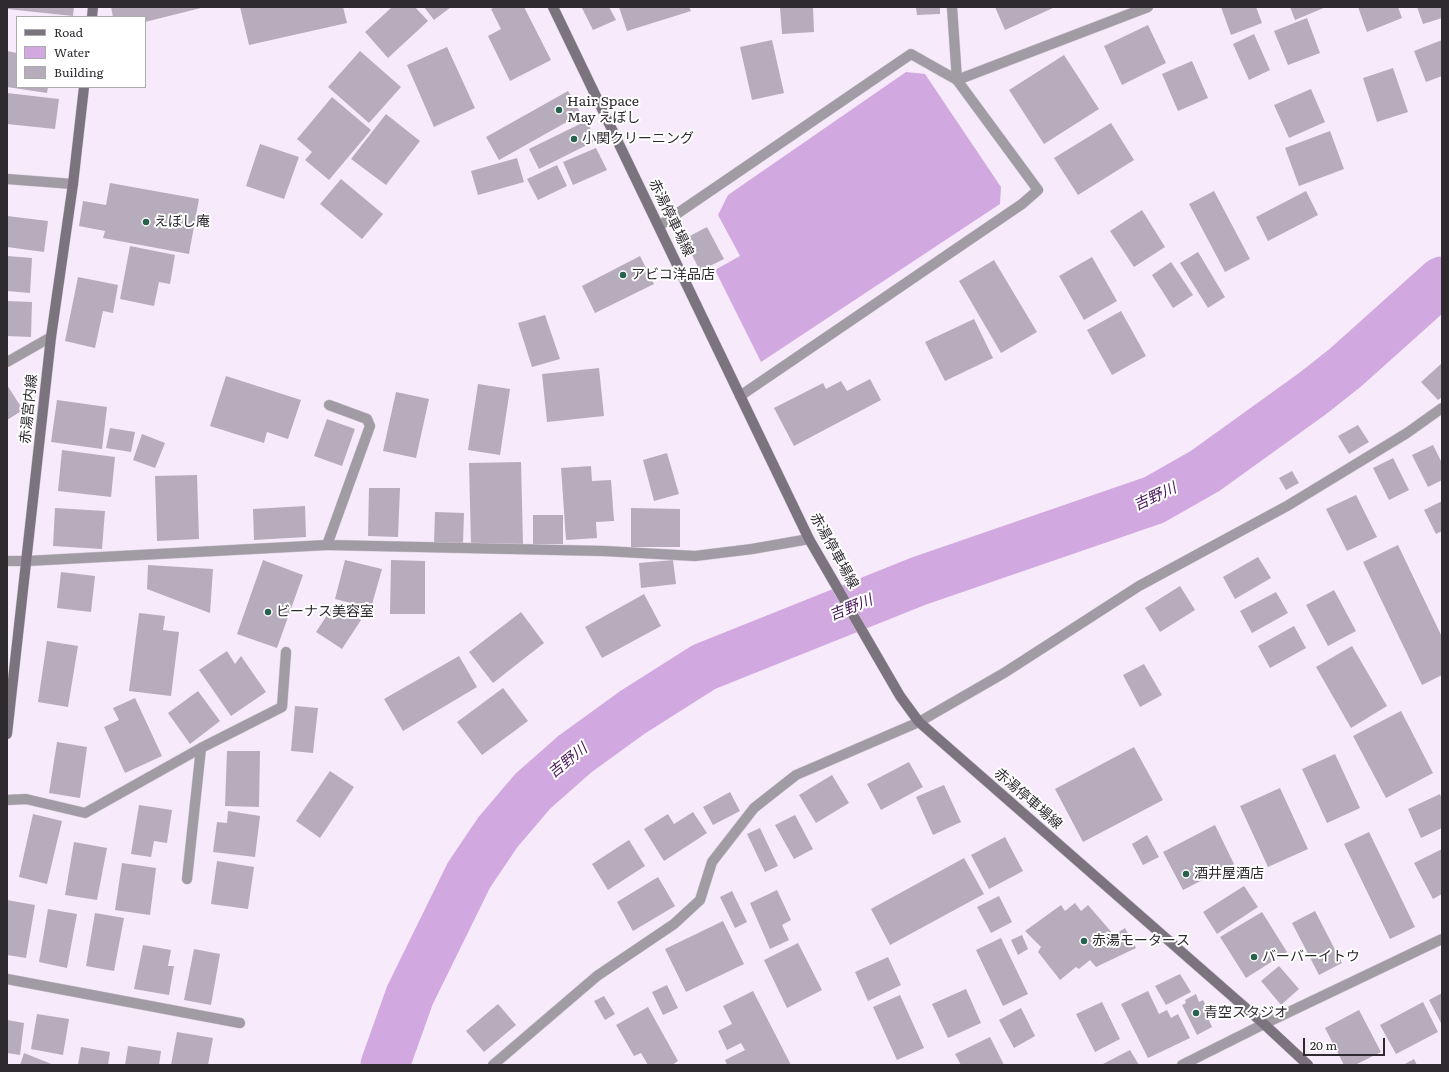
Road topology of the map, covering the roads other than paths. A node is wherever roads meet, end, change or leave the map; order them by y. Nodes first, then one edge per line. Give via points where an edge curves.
1 (553, 7) edge
2 (952, 7) edge
3 (1148, 7) edge
4 (957, 80) junction
5 (84, 88) edge
6 (7, 179) edge
7 (73, 184) junction
8 (659, 226) junction
9 (51, 337) junction
10 (7, 362) edge
11 (740, 396) junction
12 (329, 405) dead end
13 (1442, 408) edge
14 (809, 539) junction
15 (327, 545) junction
16 (7, 561) edge
17 (27, 561) junction
18 (286, 652) dead end
19 (919, 722) junction
20 (7, 734) edge
21 (201, 748) junction
22 (7, 800) edge
23 (187, 879) dead end
24 (1442, 939) edge
25 (7, 979) edge
26 (240, 1023) dead end
27 (1264, 1024) junction
28 (493, 1065) edge
29 (1182, 1065) edge
30 (1308, 1065) edge

1 - 8 main road, 赤湯停車場線
2 - 4 street
3 - 4 street
4 - 8 street via 911,54
4 - 11 street via 1038,190 1022,204
5 - 7 main road, 赤湯宮内線
6 - 7 street
7 - 9 main road, 赤湯宮内線
8 - 11 main road, 赤湯停車場線
9 - 10 street
9 - 17 main road, 赤湯宮内線
11 - 14 main road, 赤湯停車場線
12 - 15 street via 367,419 370,426
13 - 19 street via 1407,434 1288,506 1139,586 1004,673
14 - 15 street via 695,556
14 - 19 main road, 赤湯停車場線 via 900,696
15 - 17 street
16 - 17 street
17 - 20 main road, 赤湯宮内線
18 - 21 street via 282,707
19 - 27 main road, 赤湯停車場線
19 - 28 street via 796,775 754,808 712,862 700,900 674,924 597,976
21 - 22 street via 85,813 26,799
21 - 23 street
24 - 27 street
25 - 26 street
27 - 29 street
27 - 30 main road, 赤湯停車場線

